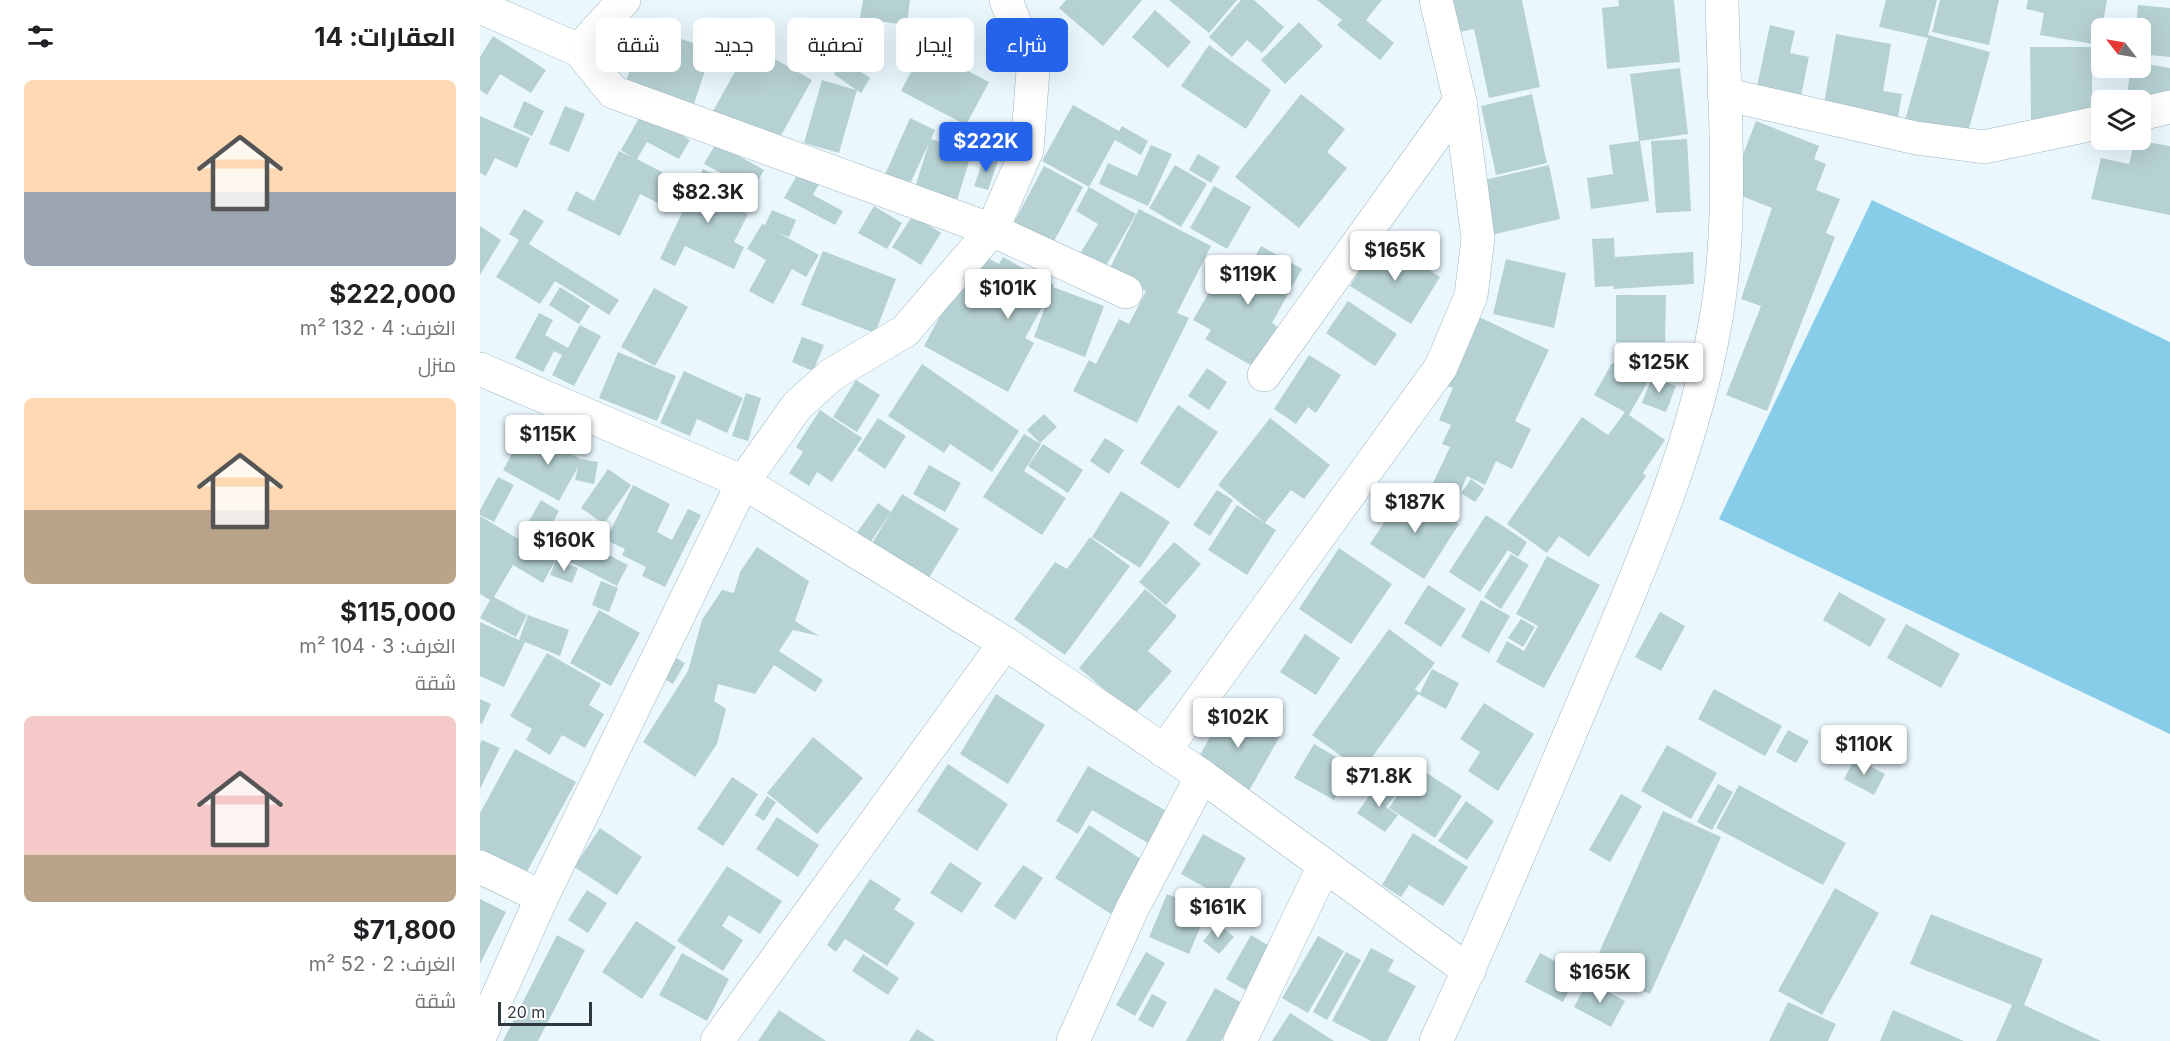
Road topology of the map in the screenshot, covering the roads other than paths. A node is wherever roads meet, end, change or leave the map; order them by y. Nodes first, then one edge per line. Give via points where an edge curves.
1 (624, 0) edge
2 (1006, 0) edge
3 (1436, 0) edge
4 (1722, 0) edge
5 (480, 7) edge
6 (579, 50) junction
7 (1724, 94) junction
8 (1460, 101) junction
9 (2170, 107) edge
10 (2151, 111) edge
11 (2091, 124) edge
12 (992, 230) junction
13 (1126, 292) dead end
14 (1264, 375) dead end
15 (484, 380) edge
16 (743, 482) junction
17 (1005, 643) junction
18 (1164, 751) junction
19 (1202, 777) junction
20 (1324, 866) junction
21 (480, 867) edge
22 (542, 897) junction
23 (1468, 971) junction
24 (480, 1035) edge
25 (717, 1041) edge
26 (1073, 1041) edge
27 (1240, 1041) edge
28 (1436, 1041) edge

1 - 6 street
2 - 12 street via 1033,70 1027,150
3 - 8 street
4 - 7 street
5 - 6 street
6 - 12 street via 613,92
7 - 11 street via 1916,138 1984,147
7 - 23 street via 1723,248 1716,318 1696,408 1634,584
8 - 14 street
8 - 18 street via 1478,238 1471,296 1441,367
9 - 10 street
12 - 13 street
12 - 16 street via 905,331 831,375 797,406
15 - 16 street
16 - 17 street
16 - 22 street
17 - 18 street
17 - 25 street
18 - 19 street
19 - 20 street
19 - 26 street via 1132,909
20 - 23 street
20 - 27 street
21 - 22 street
22 - 24 street
23 - 28 street

